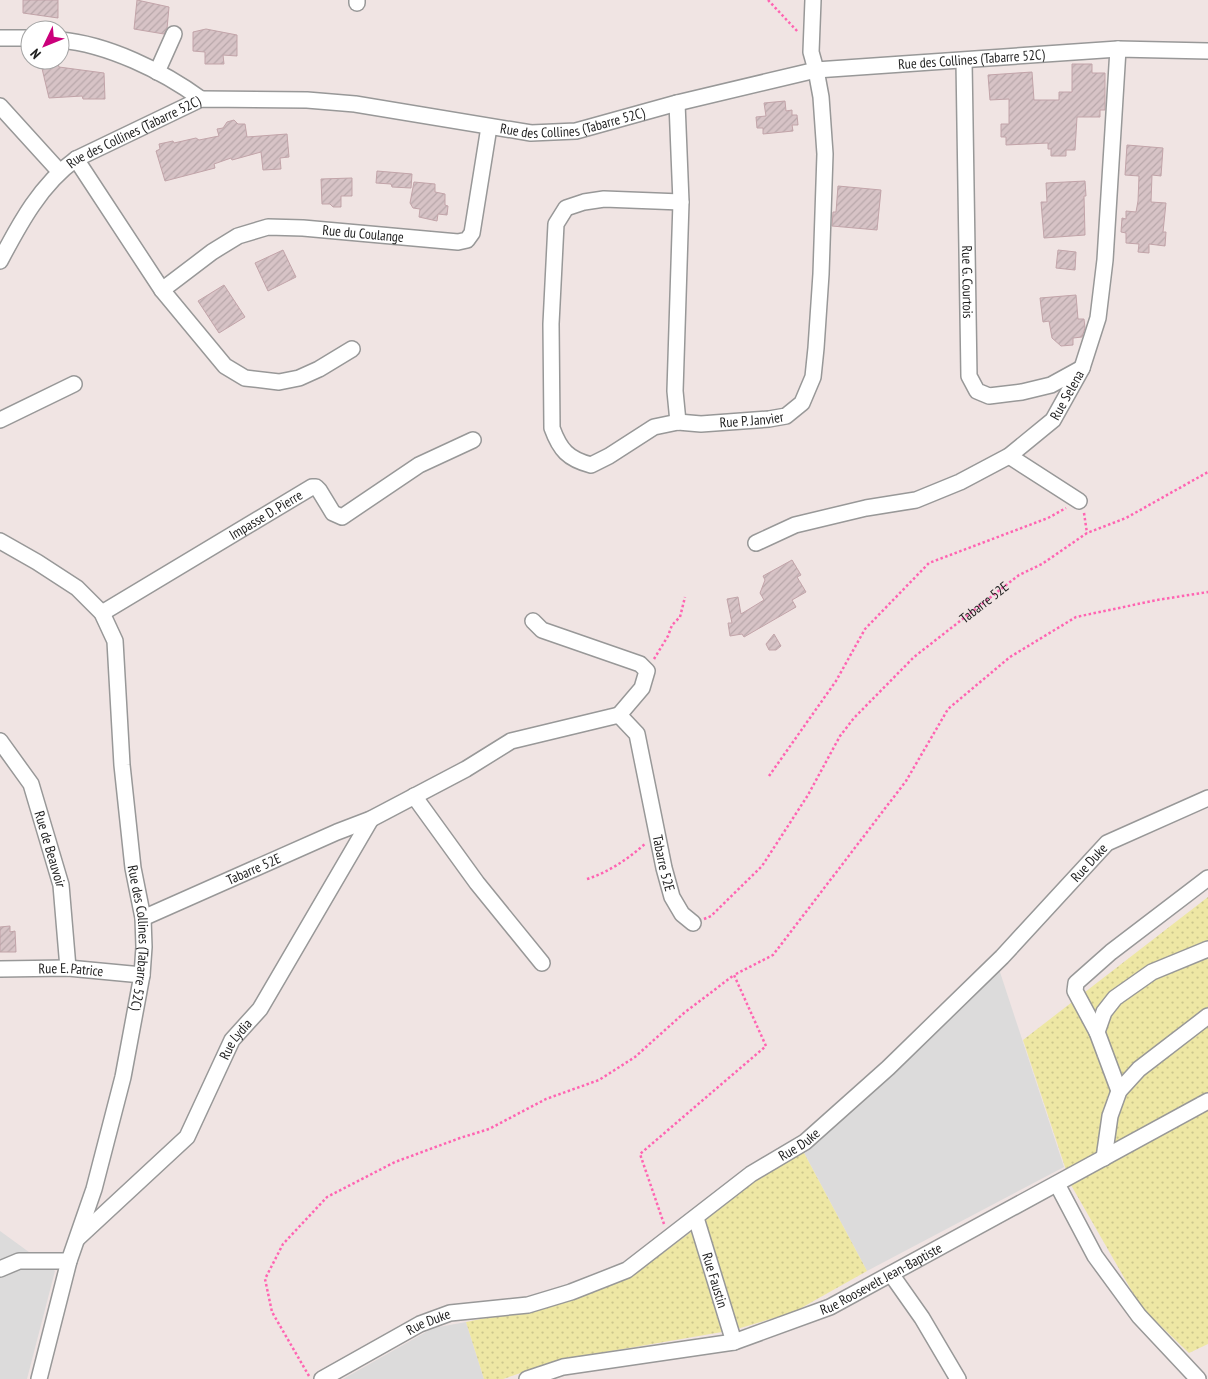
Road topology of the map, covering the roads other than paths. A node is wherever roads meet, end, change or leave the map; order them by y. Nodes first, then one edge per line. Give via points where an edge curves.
1 (813, 0) edge
2 (174, 34) dead end
3 (0, 38) edge
4 (20, 38) edge
5 (70, 42) edge
6 (1118, 49) junction
7 (1208, 50) edge
8 (964, 61) junction
9 (816, 70) junction
10 (157, 72) junction
11 (201, 99) junction
12 (677, 103) junction
13 (0, 106) edge
14 (490, 127) junction
15 (76, 159) junction
16 (59, 171) junction
17 (681, 202) junction
18 (0, 261) edge
19 (162, 290) junction
20 (352, 349) dead end
21 (1082, 368) junction
22 (74, 384) dead end
23 (0, 420) edge
24 (678, 422) junction
25 (473, 440) dead end
26 (1009, 456) junction
27 (1078, 501) road end
28 (0, 541) edge
29 (756, 543) dead end
30 (102, 613) junction
31 (533, 620) dead end
32 (619, 715) junction
33 (0, 741) edge
34 (414, 796) junction
35 (1208, 798) edge
36 (371, 819) junction
37 (1208, 878) edge
38 (143, 918) junction
39 (693, 923) road end
40 (1208, 949) edge
41 (542, 963) dead end
42 (68, 968) junction
43 (0, 969) edge
44 (142, 975) junction
45 (1208, 1016) edge
46 (1098, 1032) junction
47 (1119, 1091) junction
48 (1208, 1101) edge
49 (1104, 1158) junction
50 (1056, 1184) junction
51 (696, 1218) junction
52 (77, 1238) junction
53 (70, 1260) junction
54 (0, 1269) edge
55 (891, 1274) junction
56 (734, 1342) junction
57 (39, 1379) edge
58 (322, 1379) edge
59 (527, 1379) edge
60 (958, 1379) edge
61 (1198, 1379) edge

1 - 9 street, Rue P. Janvier via 810,52
2 - 10 street
3 - 4 street
5 - 10 street via 112,52
6 - 7 street, Rue des Collines (Tabarre 52C)
6 - 8 street, Rue des Collines (Tabarre 52C)
6 - 21 street, Rue Selena via 1102,289 1098,318
8 - 9 street, Rue des Collines (Tabarre 52C)
8 - 21 street, Rue G. Courtois via 968,376 977,391 989,396 1051,385
9 - 12 street, Rue des Collines (Tabarre 52C)
9 - 24 street, Rue P. Janvier via 825,154 813,377 802,403 786,416 701,424
10 - 11 street via 180,83
11 - 14 street, Rue des Collines (Tabarre 52C) via 355,104
11 - 15 street, Rue des Collines (Tabarre 52C)
12 - 14 street, Rue des Collines (Tabarre 52C) via 576,131 532,133
12 - 17 street
13 - 16 street
14 - 19 street, Rue du Coulange via 472,232 467,240 458,242 268,227 238,236
15 - 16 street, Rue des Collines (Tabarre 52C)
15 - 19 street
16 - 18 street, Rue des Collines (Tabarre 52C) via 27,212
17 - 24 street via 675,391
17 - 24 street, Rue P. Janvier via 604,200 566,208 556,224 551,324 552,428 556,440 576,461 591,465 654,427
19 - 20 street via 225,366 245,378 279,382 299,378
21 - 26 street, Rue Selena via 1054,420
22 - 23 street
25 - 30 street, Impasse D. Pierre via 419,465 342,517 333,513 319,490 312,487
26 - 27 street
26 - 29 street, Rue Selena via 960,482 916,500 866,508 795,526
28 - 30 street, Rue des Collines (Tabarre 52C) via 77,588
30 - 38 street, Rue des Collines (Tabarre 52C) via 114,640 122,765 133,868
31 - 32 street via 542,630 640,664 647,671 642,688
32 - 34 street, Tabarre 52E via 511,741
32 - 39 street, Tabarre 52E via 637,734 672,897 682,914
33 - 42 street, Rue de Beauvoir via 32,784 61,885
34 - 36 street, Tabarre 52E
34 - 41 street via 476,883
35 - 51 street, Rue Duke via 1107,843 1002,957 888,1068 804,1142 751,1174
36 - 38 street, Tabarre 52E
36 - 52 street, Rue Lydia via 260,1009 232,1040 187,1137
37 - 46 street via 1076,983 1075,991
38 - 44 street, Rue des Collines (Tabarre 52C)
40 - 46 street via 1152,972 1115,998 1104,1012
42 - 43 street, Rue E. Patrice
42 - 44 street, Rue E. Patrice
44 - 52 street, Rue des Collines (Tabarre 52C) via 123,1076 94,1189
45 - 47 street via 1139,1069
46 - 47 street
47 - 49 street via 1110,1116
48 - 49 street, Rue Roosevelt Jean-Baptiste
49 - 50 street, Rue Roosevelt Jean-Baptiste
50 - 55 street, Rue Roosevelt Jean-Baptiste
50 - 61 street via 1095,1256 1139,1316
51 - 56 street, Rue Faustin
51 - 58 street, Rue Duke via 627,1270 528,1305 450,1314 420,1324
52 - 53 street, Rue des Collines (Tabarre 52C)
53 - 54 street via 19,1261
53 - 57 street, Rue des Collines (Tabarre 52C)
55 - 56 street, Rue Roosevelt Jean-Baptiste via 830,1307
55 - 60 street
56 - 59 street, Rue Roosevelt Jean-Baptiste via 563,1367

